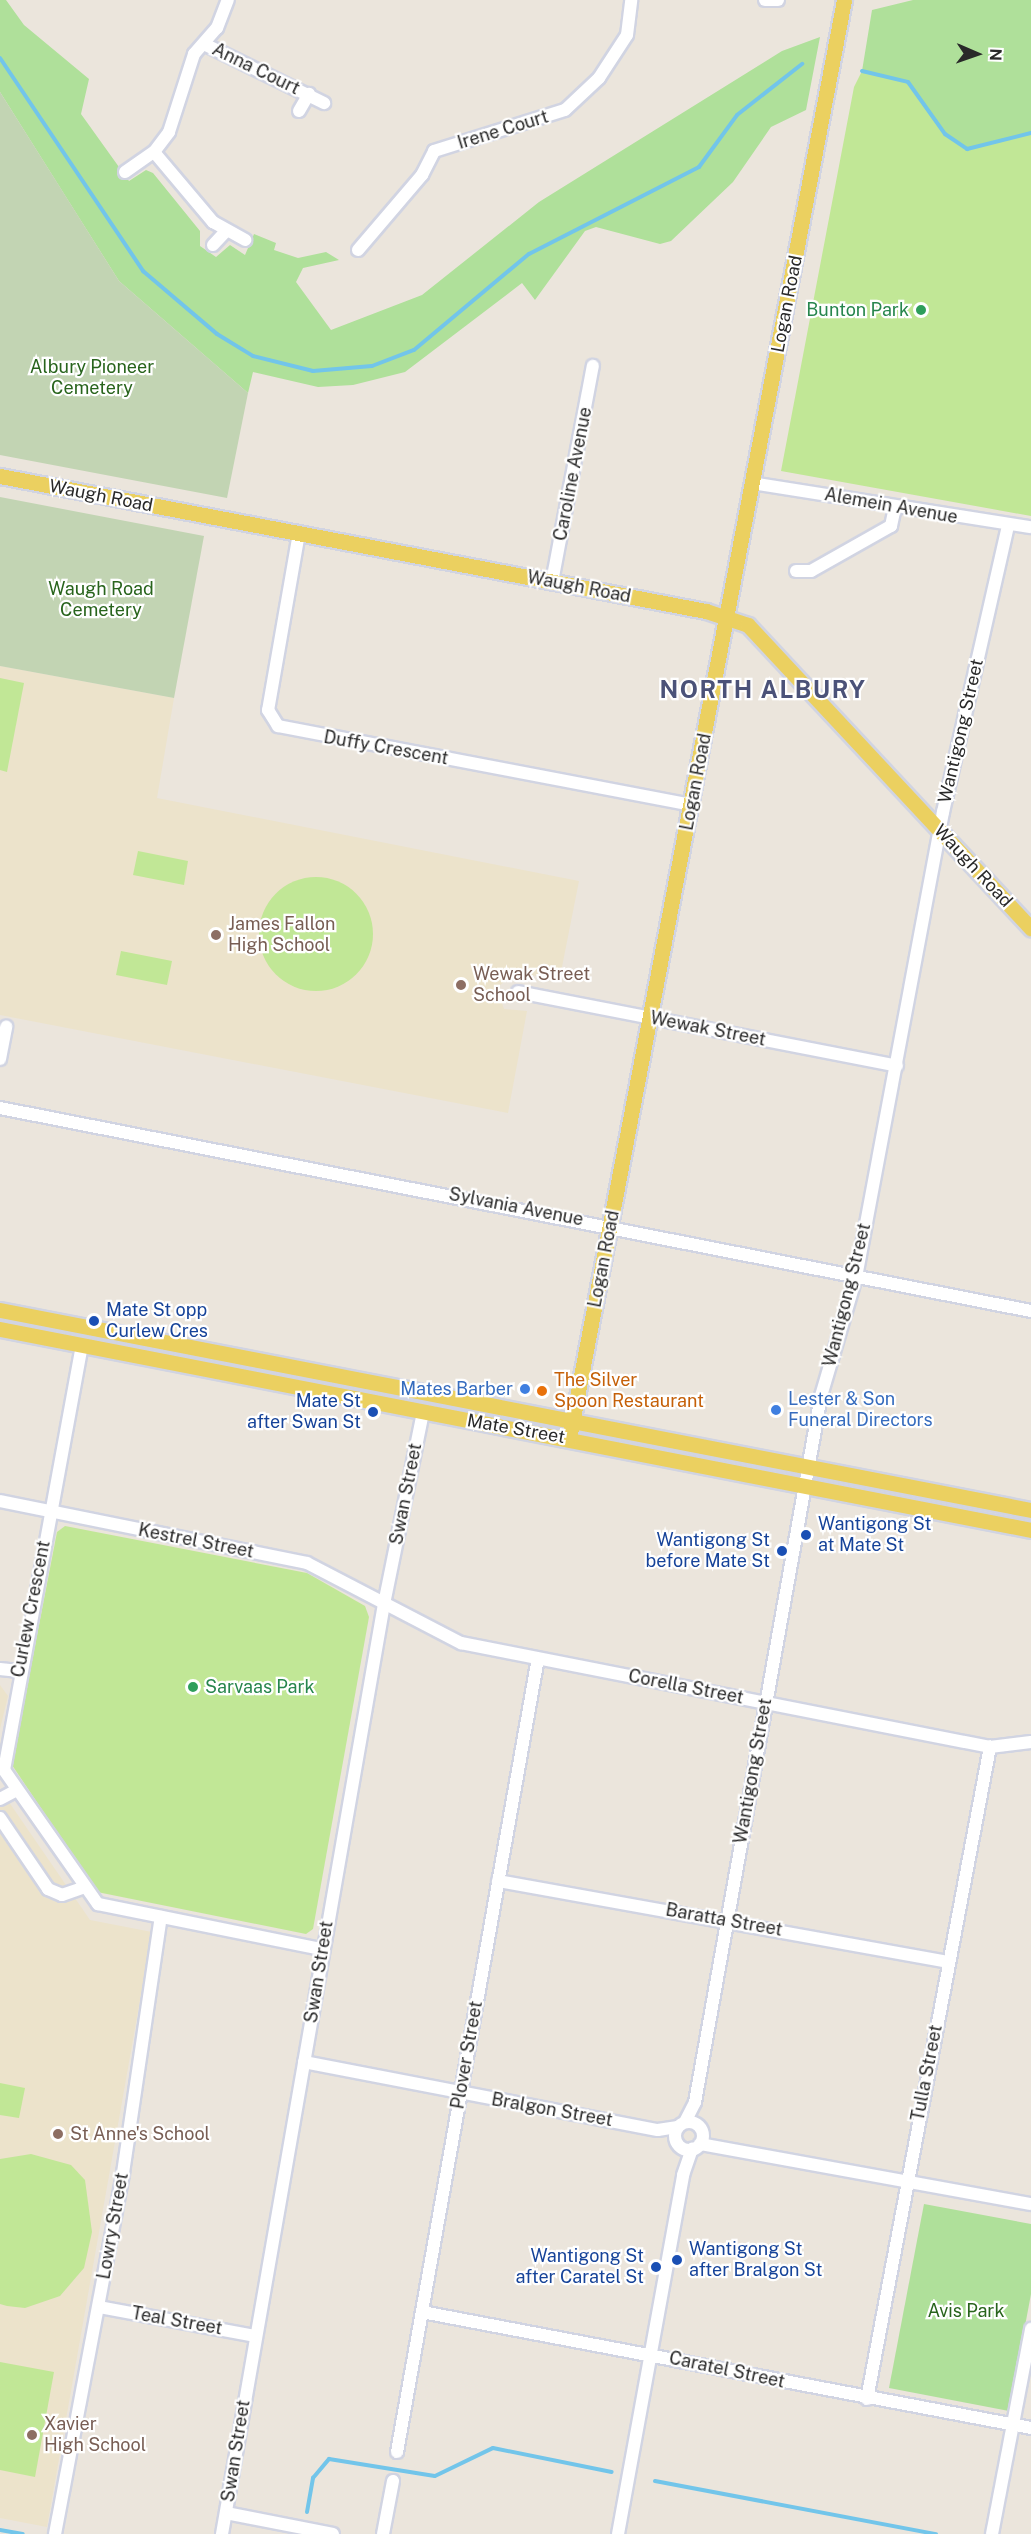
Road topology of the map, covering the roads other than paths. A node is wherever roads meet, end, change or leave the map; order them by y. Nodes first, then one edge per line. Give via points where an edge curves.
1 (228, 0) edge
2 (631, 0) edge
3 (765, 0) edge
4 (778, 0) edge
5 (844, 0) edge
6 (204, 44) junction
7 (309, 94) junction
8 (324, 103) dead end
9 (299, 111) dead end
10 (154, 152) junction
11 (125, 172) dead end
12 (225, 232) junction
13 (244, 240) dead end
14 (213, 245) dead end
15 (358, 250) dead end
16 (593, 366) dead end
17 (0, 476) edge
18 (752, 483) junction
19 (895, 507) junction
20 (1008, 526) junction
21 (1031, 527) edge
22 (299, 533) junction
23 (796, 571) dead end
24 (552, 582) junction
25 (727, 618) junction
26 (692, 805) junction
27 (941, 831) junction
28 (1031, 928) edge
29 (518, 992) dead end
30 (651, 1018) junction
31 (6, 1028) dead end
32 (0, 1059) edge
33 (897, 1066) junction
34 (0, 1108) edge
35 (610, 1226) junction
36 (856, 1277) junction
37 (0, 1310) edge
38 (1031, 1311) edge
39 (0, 1329) edge
40 (82, 1345) junction
41 (423, 1412) junction
42 (573, 1421) junction
43 (569, 1438) junction
44 (808, 1468) junction
45 (803, 1487) junction
46 (0, 1501) edge
47 (1031, 1510) edge
48 (50, 1511) junction
49 (1031, 1530) edge
50 (384, 1604) junction
51 (538, 1658) junction
52 (0, 1669) edge
53 (19, 1671) junction
54 (765, 1703) junction
55 (1031, 1742) edge
56 (990, 1747) junction
57 (15, 1791) junction
58 (0, 1799) edge
59 (0, 1818) edge
60 (498, 1881) junction
61 (82, 1888) junction
62 (161, 1917) junction
63 (727, 1920) junction
64 (322, 1949) junction
65 (949, 1962) junction
66 (304, 2062) junction
67 (460, 2093) junction
68 (689, 2136) junction
69 (906, 2178) junction
70 (1031, 2204) edge
71 (99, 2307) junction
72 (422, 2312) junction
73 (1031, 2329) edge
74 (255, 2336) junction
75 (650, 2355) junction
76 (867, 2399) junction
77 (1012, 2424) junction
78 (1031, 2428) edge
79 (397, 2452) dead end
80 (393, 2481) dead end
81 (226, 2513) junction
82 (55, 2534) edge
83 (222, 2534) edge
84 (333, 2534) edge
85 (383, 2534) edge
86 (618, 2534) edge
87 (992, 2534) edge

1 - 6 street
2 - 15 street, Irene Court via 627,35 598,78 565,110 434,151 422,176
3 - 4 street
5 - 18 main road, Logan Road
6 - 7 street, Anna Court
6 - 10 street via 194,54 172,123
7 - 8 street, Anna Court
7 - 9 street, Anna Court
10 - 11 street
10 - 12 street via 184,193
12 - 13 street
12 - 14 street
16 - 24 street, Caroline Avenue
17 - 22 main road, Waugh Road
18 - 19 street, Alemein Avenue
18 - 25 main road, Logan Road
19 - 20 street, Alemein Avenue
19 - 23 street via 891,526 811,571
20 - 21 street, Alemein Avenue
20 - 27 street, Wantigong Street
22 - 24 main road, Waugh Road
22 - 26 street, Duffy Crescent via 268,710 271,721 290,731
24 - 25 main road, Waugh Road
25 - 26 main road, Logan Road
25 - 27 main road, Waugh Road via 763,636
26 - 30 main road, Logan Road
27 - 28 main road, Waugh Road
27 - 33 street, Wantigong Street
29 - 30 street, Wewak Street
30 - 33 street, Wewak Street
30 - 35 main road, Logan Road
31 - 32 street
33 - 36 street, Wantigong Street
34 - 35 street, Sylvania Avenue
35 - 36 street, Sylvania Avenue
35 - 42 main road, Logan Road
36 - 38 street, Sylvania Avenue
36 - 44 street, Wantigong Street via 821,1396
37 - 42 main road, Mate Street
39 - 40 main road, Mate Street
40 - 41 main road, Mate Street
40 - 48 street, Curlew Crescent
41 - 43 main road, Mate Street
41 - 50 street, Swan Street
42 - 43 main road, Logan Road
42 - 44 main road, Mate Street
43 - 45 main road, Mate Street
44 - 45 street, Wantigong Street
44 - 47 main road, Mate Street
45 - 49 main road, Mate Street
45 - 54 street, Wantigong Street
46 - 48 street, Kestrel Street
48 - 50 street, Kestrel Street via 307,1563
48 - 53 street, Curlew Crescent
50 - 51 street, Corella Street via 453,1640
50 - 64 street, Swan Street
51 - 54 street, Corella Street
51 - 60 street, Plover Street
52 - 53 street
53 - 57 street, Curlew Crescent via 2,1762
54 - 56 street, Corella Street
54 - 63 street, Wantigong Street
55 - 56 street, Corella Street
56 - 65 street, Tulla Street
57 - 58 street
57 - 61 street, Curlew Crescent
59 - 61 street via 48,1889 62,1895
60 - 63 street, Baratta Street
60 - 67 street, Plover Street
61 - 62 street, Curlew Crescent via 98,1904
62 - 64 street, Curlew Crescent
62 - 71 street, Lowry Street
63 - 65 street, Baratta Street
63 - 68 street, Wantigong Street
64 - 66 street, Swan Street
65 - 69 street, Tulla Street
66 - 67 street, Bralgon Street
66 - 74 street, Swan Street
67 - 68 street, Bralgon Street
67 - 72 street, Plover Street
68 - 69 street, Bralgon Street
68 - 75 street, Wantigong Street
69 - 70 street, Bralgon Street
69 - 76 street, Tulla Street
71 - 74 street, Teal Street
71 - 82 street, Lowry Street
72 - 75 street, Caratel Street
72 - 79 street, Plover Street
73 - 77 street
74 - 81 street, Swan Street
75 - 76 street, Caratel Street
75 - 86 street, Wantigong Street
76 - 77 street, Caratel Street
77 - 78 street, Caratel Street
77 - 87 street
80 - 85 street
81 - 83 street, Swan Street
81 - 84 street

